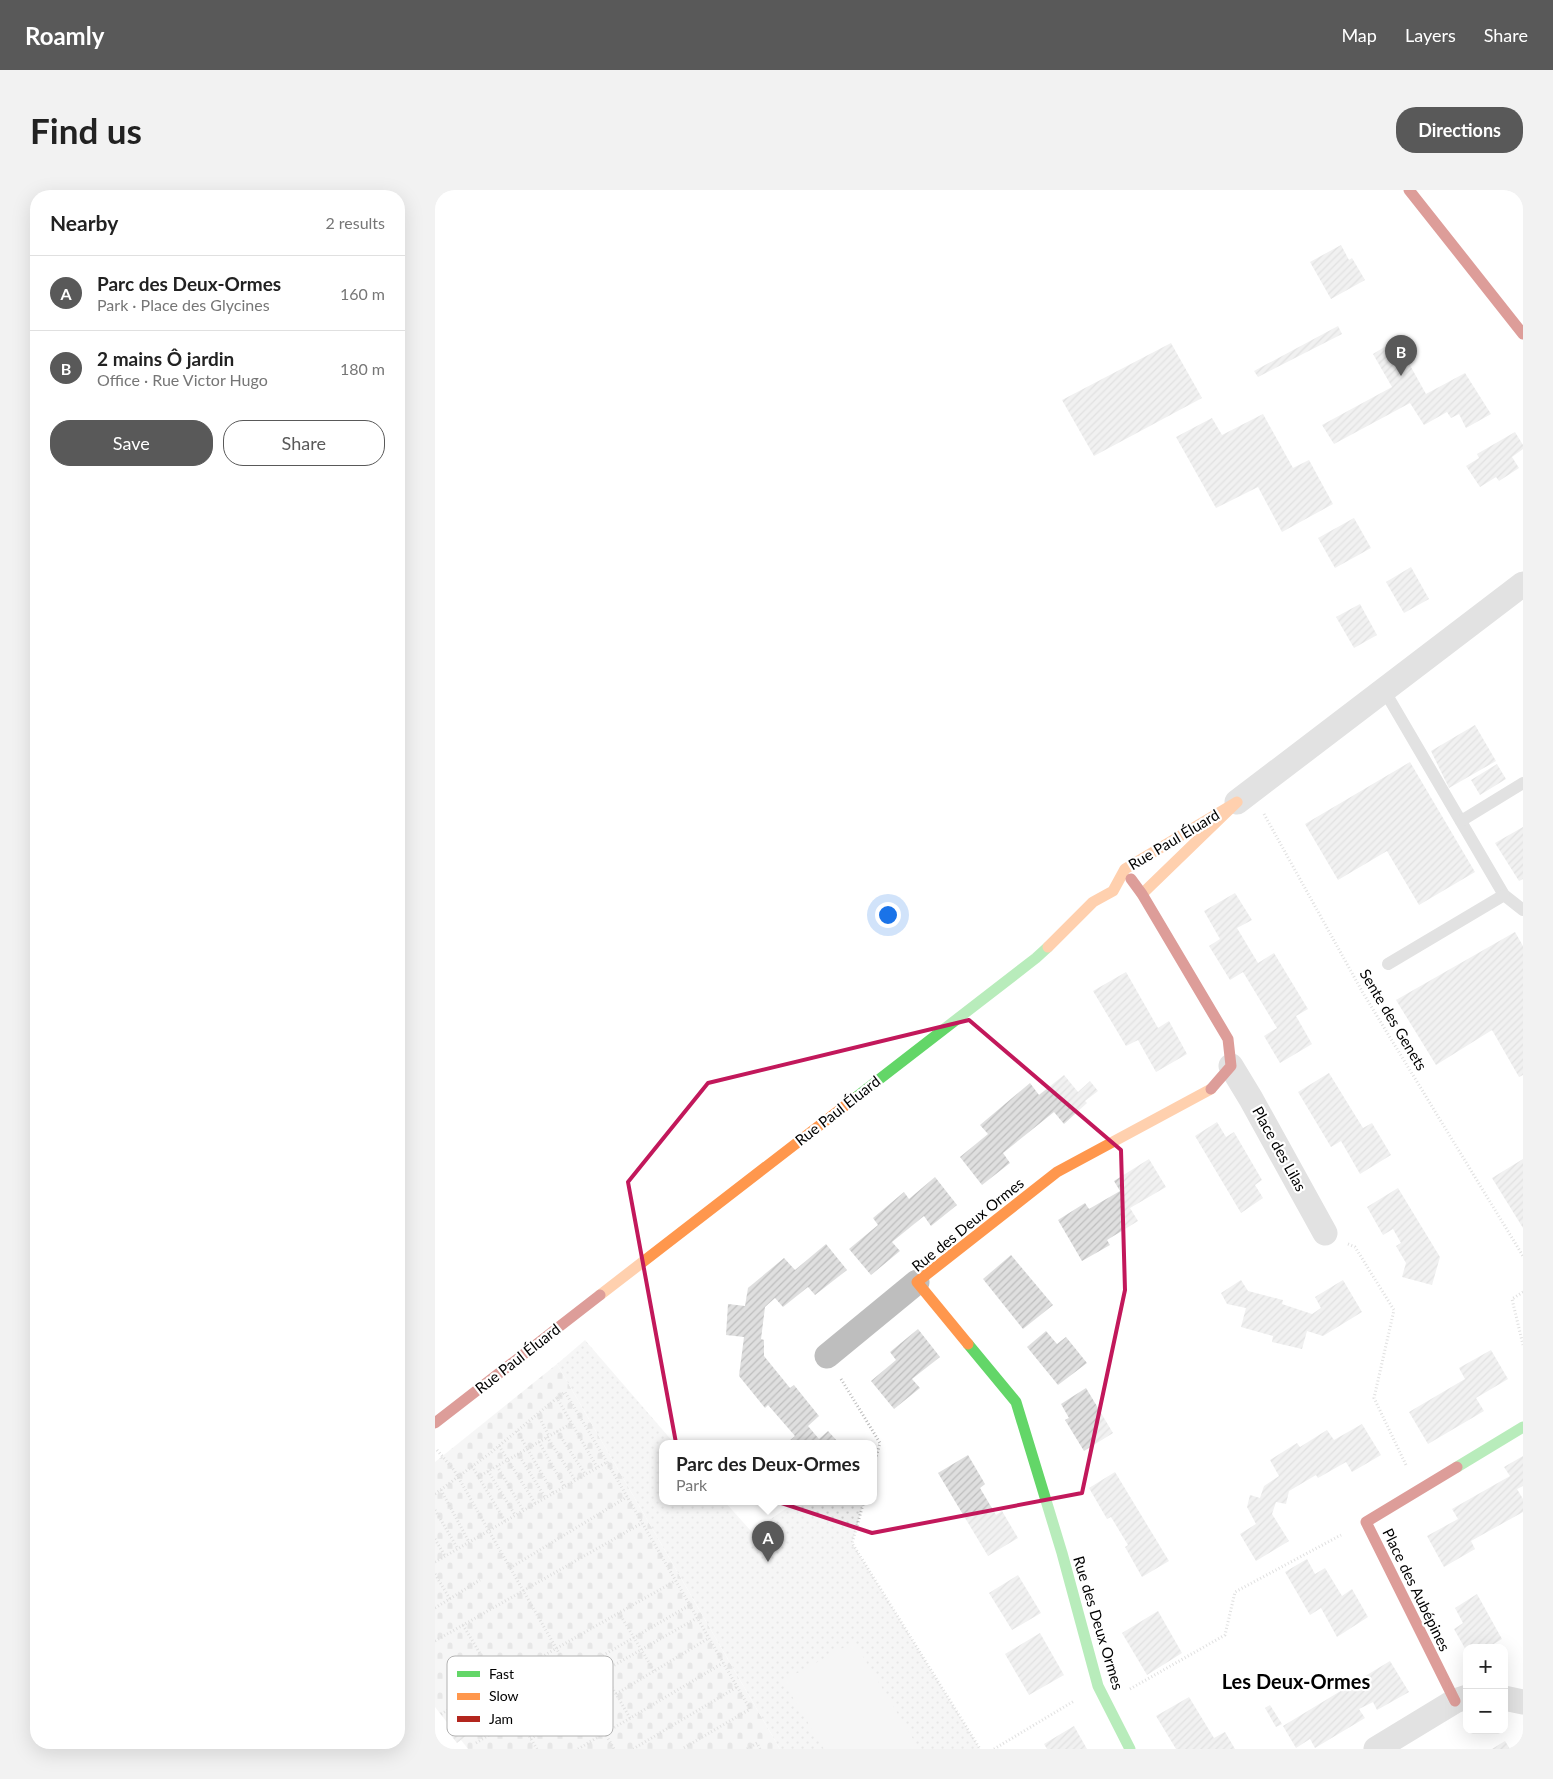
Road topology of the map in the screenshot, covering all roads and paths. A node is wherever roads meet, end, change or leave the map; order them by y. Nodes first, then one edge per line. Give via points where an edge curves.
1 (1409, 190) edge
2 (1523, 334) edge
3 (1523, 584) edge
4 (1384, 690) junction
5 (1523, 783) edge
6 (1245, 797) junction
7 (1461, 821) junction
8 (1125, 869) junction
9 (1142, 894) junction
10 (1504, 895) junction
11 (1523, 910) edge
12 (1388, 964) dead end
13 (1231, 1066) junction
14 (1325, 1233) joint
15 (1523, 1256) edge
16 (917, 1282) junction
17 (1523, 1292) edge
18 (1523, 1345) edge
19 (827, 1356) joint
20 (557, 1398) junction
21 (538, 1415) junction
22 (435, 1423) edge
23 (572, 1423) junction
24 (1523, 1427) edge
25 (517, 1431) junction
26 (557, 1431) junction
27 (548, 1437) junction
28 (539, 1442) junction
29 (499, 1446) junction
30 (435, 1447) edge
31 (528, 1448) junction
32 (518, 1454) junction
33 (877, 1454) edge
34 (507, 1460) junction
35 (607, 1462) junction
36 (472, 1466) junction
37 (497, 1466) junction
38 (597, 1467) junction
39 (488, 1471) junction
40 (585, 1474) junction
41 (478, 1477) junction
42 (458, 1478) junction
43 (575, 1480) junction
44 (564, 1486) junction
45 (441, 1490) junction
46 (1418, 1490) junction
47 (553, 1493) junction
48 (435, 1494) edge
49 (627, 1496) junction
50 (545, 1498) junction
51 (535, 1503) junction
52 (863, 1505) edge
53 (435, 1510) edge
54 (523, 1510) junction
55 (515, 1515) junction
56 (505, 1521) junction
57 (1366, 1522) junction
58 (642, 1523) junction
59 (488, 1530) junction
60 (435, 1539) edge
61 (469, 1542) junction
62 (457, 1549) junction
63 (445, 1556) junction
64 (435, 1562) edge
65 (509, 1568) junction
66 (435, 1574) edge
67 (480, 1580) dead end
68 (675, 1581) junction
69 (523, 1592) junction
70 (450, 1599) junction
71 (690, 1606) junction
72 (435, 1608) edge
73 (619, 1613) junction
74 (697, 1618) junction
75 (463, 1625) junction
76 (634, 1638) junction
77 (709, 1638) junction
78 (435, 1642) edge
79 (556, 1648) junction
80 (641, 1650) junction
81 (481, 1656) edge
82 (542, 1656) edge
83 (561, 1656) edge
84 (602, 1656) edge
85 (723, 1663) junction
86 (613, 1666) edge
87 (654, 1671) junction
88 (1099, 1686) junction
89 (737, 1688) junction
90 (613, 1689) edge
91 (616, 1694) junction
92 (1461, 1699) edge
93 (1508, 1699) edge
94 (1106, 1702) junction
95 (1523, 1702) edge
96 (447, 1711) edge
97 (441, 1714) dead end
98 (630, 1718) junction
99 (613, 1728) edge
100 (487, 1736) edge
101 (529, 1736) edge
102 (536, 1736) edge
103 (600, 1736) edge
104 (607, 1736) edge
105 (531, 1739) junction
106 (476, 1743) dead end
107 (537, 1749) edge
108 (578, 1749) edge
109 (614, 1749) edge
110 (633, 1749) edge
111 (682, 1749) edge
112 (747, 1749) edge
113 (760, 1749) edge
114 (981, 1749) edge
115 (994, 1749) edge
116 (1130, 1749) edge
117 (1376, 1749) edge

1 - 2 street
3 - 4 street, Rue Paul Éluard
4 - 6 street, Rue Paul Éluard
4 - 7 lane
5 - 7 lane
6 - 8 street, Rue Paul Éluard
6 - 9 street, Rue Paul Éluard
6 - 15 path, Sente des Genets
7 - 10 lane
8 - 9 street
8 - 22 street, Rue Paul Éluard via 1113,891 1093,902 1036,958
9 - 13 street via 1227,1039
10 - 11 lane
10 - 12 lane
13 - 14 street, Place des Lilas
13 - 16 street, Rue des Deux Ormes via 1212,1089 1057,1172
14 - 46 path via 1355,1247 1394,1310 1373,1398
16 - 19 street
16 - 88 street, Rue des Deux Ormes via 1016,1402
17 - 18 path via 1512,1299
19 - 33 path via 880,1443
20 - 21 path
20 - 23 path
20 - 35 path via 565,1392
21 - 25 path
21 - 27 path
23 - 26 path
23 - 38 path
24 - 46 street, Place des Aubépines
25 - 29 path
25 - 31 path
26 - 27 path
26 - 40 path
27 - 28 path
27 - 43 path
28 - 31 path
28 - 44 path
29 - 34 path
29 - 36 path
30 - 42 path
31 - 32 path
31 - 47 path
32 - 34 path
32 - 50 path
34 - 37 path
34 - 51 path
35 - 38 path
35 - 49 path
36 - 41 path
36 - 42 path
37 - 39 path
37 - 54 path
38 - 40 path
39 - 41 path
39 - 55 path
40 - 43 path
41 - 56 path
42 - 45 path
42 - 59 path
43 - 44 path
44 - 47 path
45 - 48 path
45 - 61 path
46 - 57 street, Place des Aubépines
47 - 50 path
49 - 58 path
49 - 65 path
50 - 51 path
51 - 54 path
52 - 114 path via 852,1543
53 - 62 path
54 - 55 path
55 - 56 path
56 - 59 path
57 - 92 street, Place des Aubépines
57 - 94 path via 1235,1592 1225,1635
58 - 68 path
58 - 69 path
59 - 61 path
59 - 65 path
60 - 63 path
61 - 62 path
62 - 63 path
63 - 64 path
65 - 69 path
66 - 70 path
67 - 70 path
68 - 71 path
68 - 73 path
69 - 75 path
69 - 79 path
70 - 72 path
71 - 74 path
71 - 76 path
73 - 76 path
73 - 79 path
74 - 77 path
74 - 80 path
75 - 78 path
75 - 81 path
76 - 80 path
76 - 84 path
77 - 85 path
77 - 87 path
79 - 82 path
79 - 83 path
80 - 86 path
80 - 87 path
85 - 89 path
85 - 98 path
87 - 91 path
88 - 94 street, Rue des Deux Ormes
88 - 115 path
89 - 110 path
89 - 111 path via 750,1709
90 - 91 path
91 - 98 path
92 - 117 street
93 - 95 street
94 - 116 street, Rue des Deux Ormes
96 - 97 path
98 - 99 path
100 - 106 path
101 - 105 path
102 - 105 path
103 - 108 path
104 - 109 path
105 - 107 path
112 - 113 path via 757,1744

